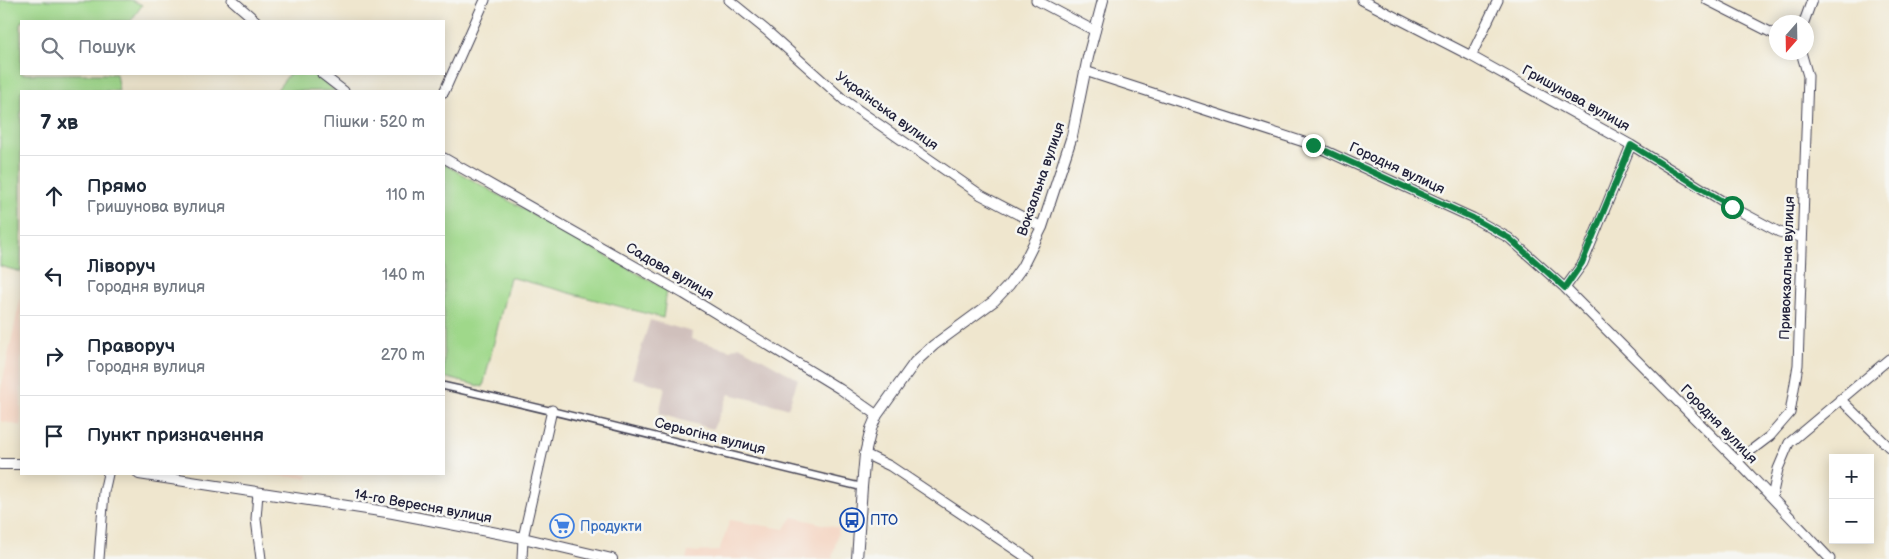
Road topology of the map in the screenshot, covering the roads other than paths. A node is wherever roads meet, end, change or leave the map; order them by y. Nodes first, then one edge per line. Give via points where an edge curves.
1 (232, 0) edge
2 (485, 0) edge
3 (729, 0) edge
4 (1036, 0) edge
5 (1103, 0) edge
6 (1362, 0) edge
7 (1498, 0) edge
8 (1708, 0) edge
9 (1812, 0) edge
10 (1807, 15) edge
11 (255, 20) edge
12 (1095, 31) junction
13 (1769, 32) edge
14 (1471, 56) junction
15 (1803, 60) edge
16 (1085, 71) junction
17 (323, 75) edge
18 (343, 90) edge
19 (445, 90) edge
20 (1631, 145) junction
21 (445, 159) edge
22 (1042, 227) junction
23 (1801, 237) junction
24 (1565, 288) junction
25 (1889, 358) edge
26 (445, 386) edge
27 (1840, 399) junction
28 (552, 410) junction
29 (877, 415) junction
30 (1889, 447) edge
31 (865, 454) junction
32 (1737, 461) junction
33 (0, 464) edge
34 (20, 464) edge
35 (108, 475) edge
36 (145, 475) edge
37 (862, 487) junction
38 (258, 493) junction
39 (1772, 497) junction
40 (523, 538) junction
41 (99, 559) edge
42 (261, 559) edge
43 (522, 559) edge
44 (612, 559) edge
45 (857, 559) edge
46 (1029, 559) edge
47 (1830, 559) edge

1 - 11 street
2 - 19 street
3 - 22 street, Українська вулиця via 844,100 981,195
4 - 12 street
5 - 12 street, Вокзальна вулиця
6 - 14 street, Гришунова вулиця
7 - 14 street
8 - 13 street
9 - 10 street
12 - 16 street, Вокзальна вулиця
14 - 20 street, Гришунова вулиця
15 - 23 street, Привокзальна вулиця via 1808,76
16 - 22 street, Вокзальна вулиця via 1072,136
16 - 24 street, Городня вулиця via 1313,145 1502,234
17 - 18 street
20 - 23 street, Гришунова вулиця via 1778,232
20 - 24 street via 1582,263
21 - 29 street, Садова вулиця via 684,294
22 - 29 street, Вокзальна вулиця via 1010,285 915,362
23 - 32 street, Привокзальна вулиця via 1798,365 1790,413 1770,436
24 - 32 street, Городня вулиця
25 - 27 street
26 - 28 street, Серьогіна вулиця
27 - 30 street
27 - 39 street via 1789,443 1778,469
28 - 37 street, Серьогіна вулиця
28 - 40 street
29 - 31 street, Вокзальна вулиця
31 - 37 street, Вокзальна вулиця
31 - 46 street via 890,466
32 - 39 street, Городня вулиця
33 - 34 street
35 - 41 street
36 - 38 street, 14-го Вересня вулиця
37 - 45 street, Вокзальна вулиця
38 - 40 street, 14-го Вересня вулиця via 393,513
38 - 42 street via 256,519
39 - 47 street, Городня вулиця
40 - 43 street
40 - 44 street, 14-го Вересня вулиця

